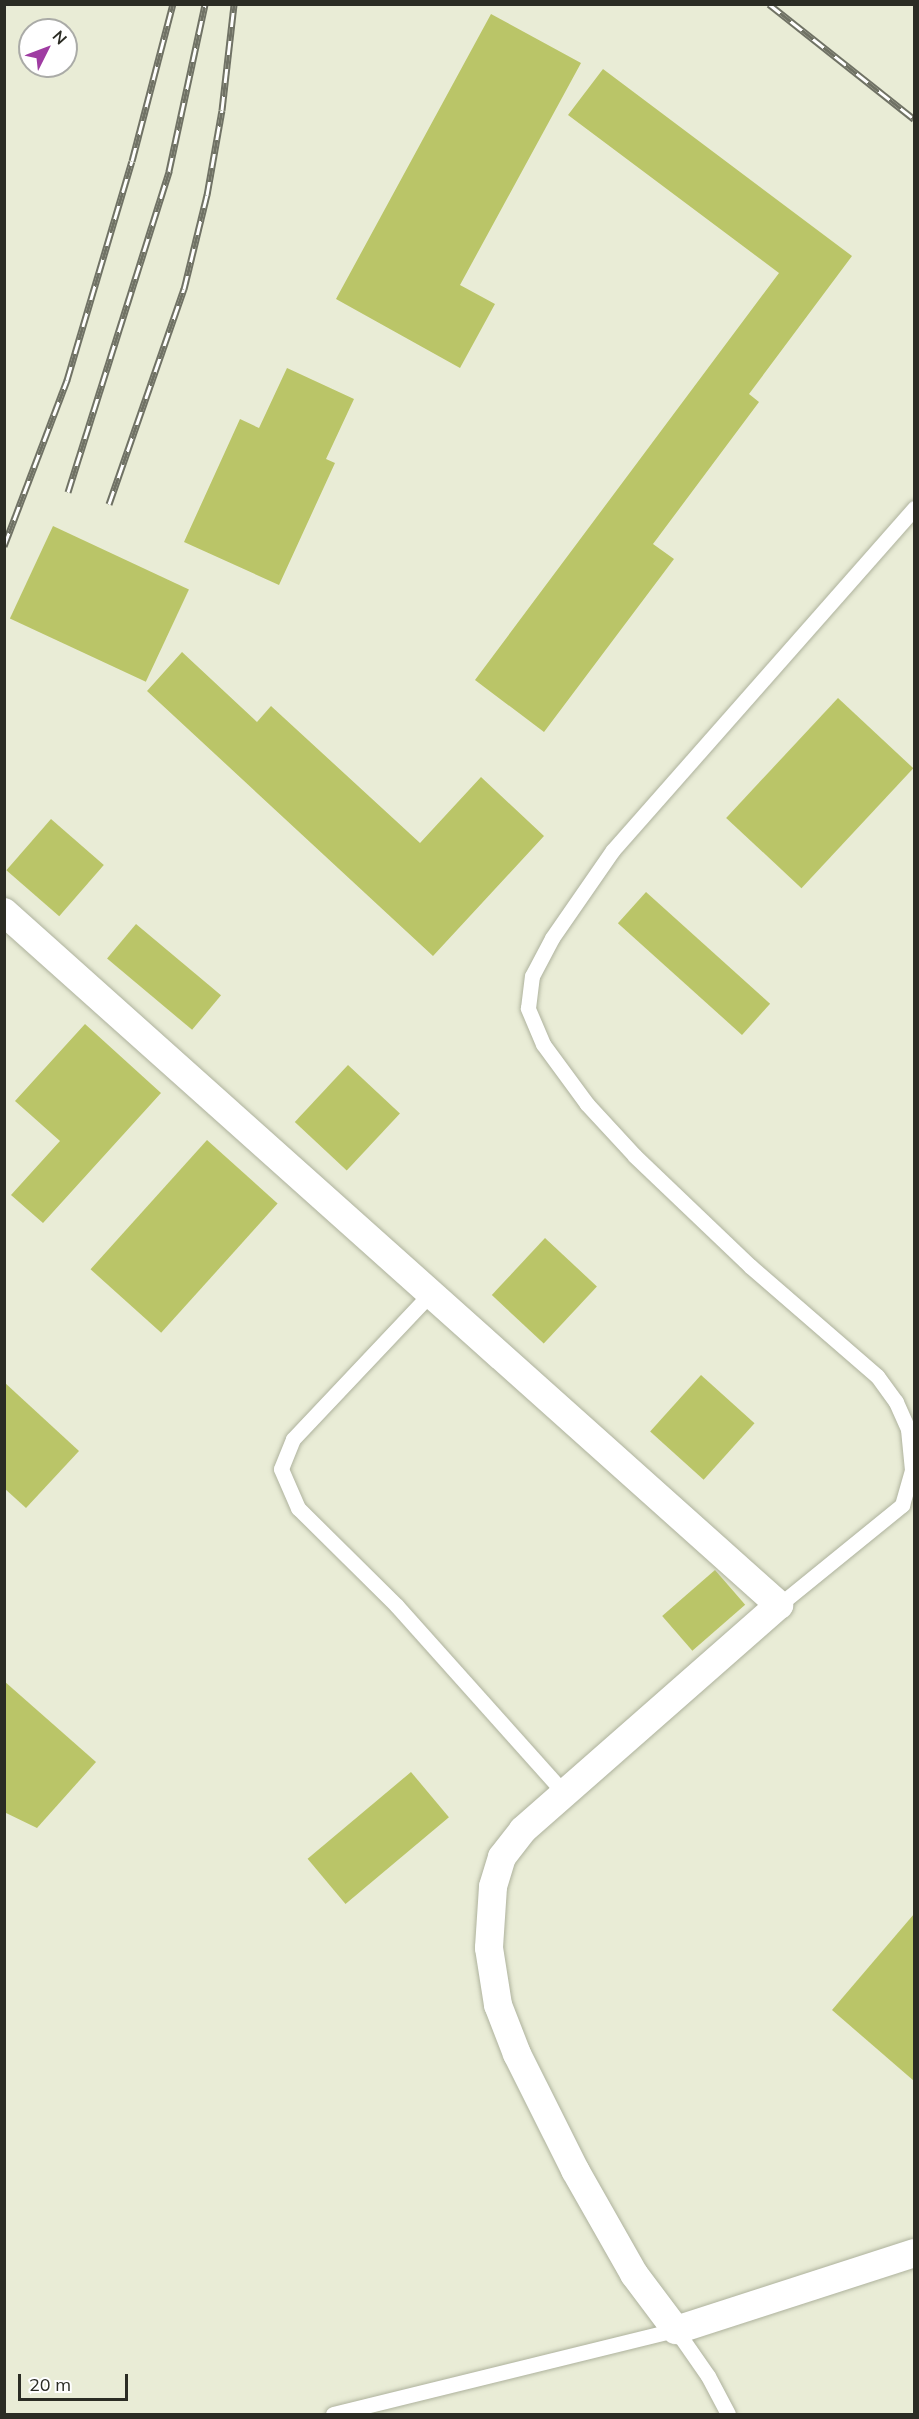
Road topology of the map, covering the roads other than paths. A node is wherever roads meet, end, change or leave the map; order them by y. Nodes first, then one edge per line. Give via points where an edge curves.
1 (915, 508) edge
2 (4, 912) edge
3 (431, 1293) junction
4 (779, 1605) junction
5 (564, 1794) junction
6 (915, 2253) edge
7 (676, 2330) junction
8 (333, 2415) edge
9 (728, 2415) edge

1 - 4 lane via 613,850 552,938 532,976 528,1008 543,1044 587,1104 635,1156 750,1266 877,1376 896,1402 908,1429 912,1470 902,1505
2 - 3 street
3 - 4 street
3 - 5 lane via 293,1439 281,1469 298,1508 397,1606
4 - 5 street
5 - 7 street via 523,1830 502,1857 493,1887 489,1948 498,2005 517,2054 575,2170 634,2274
6 - 7 street
7 - 8 lane
7 - 9 lane via 708,2376

